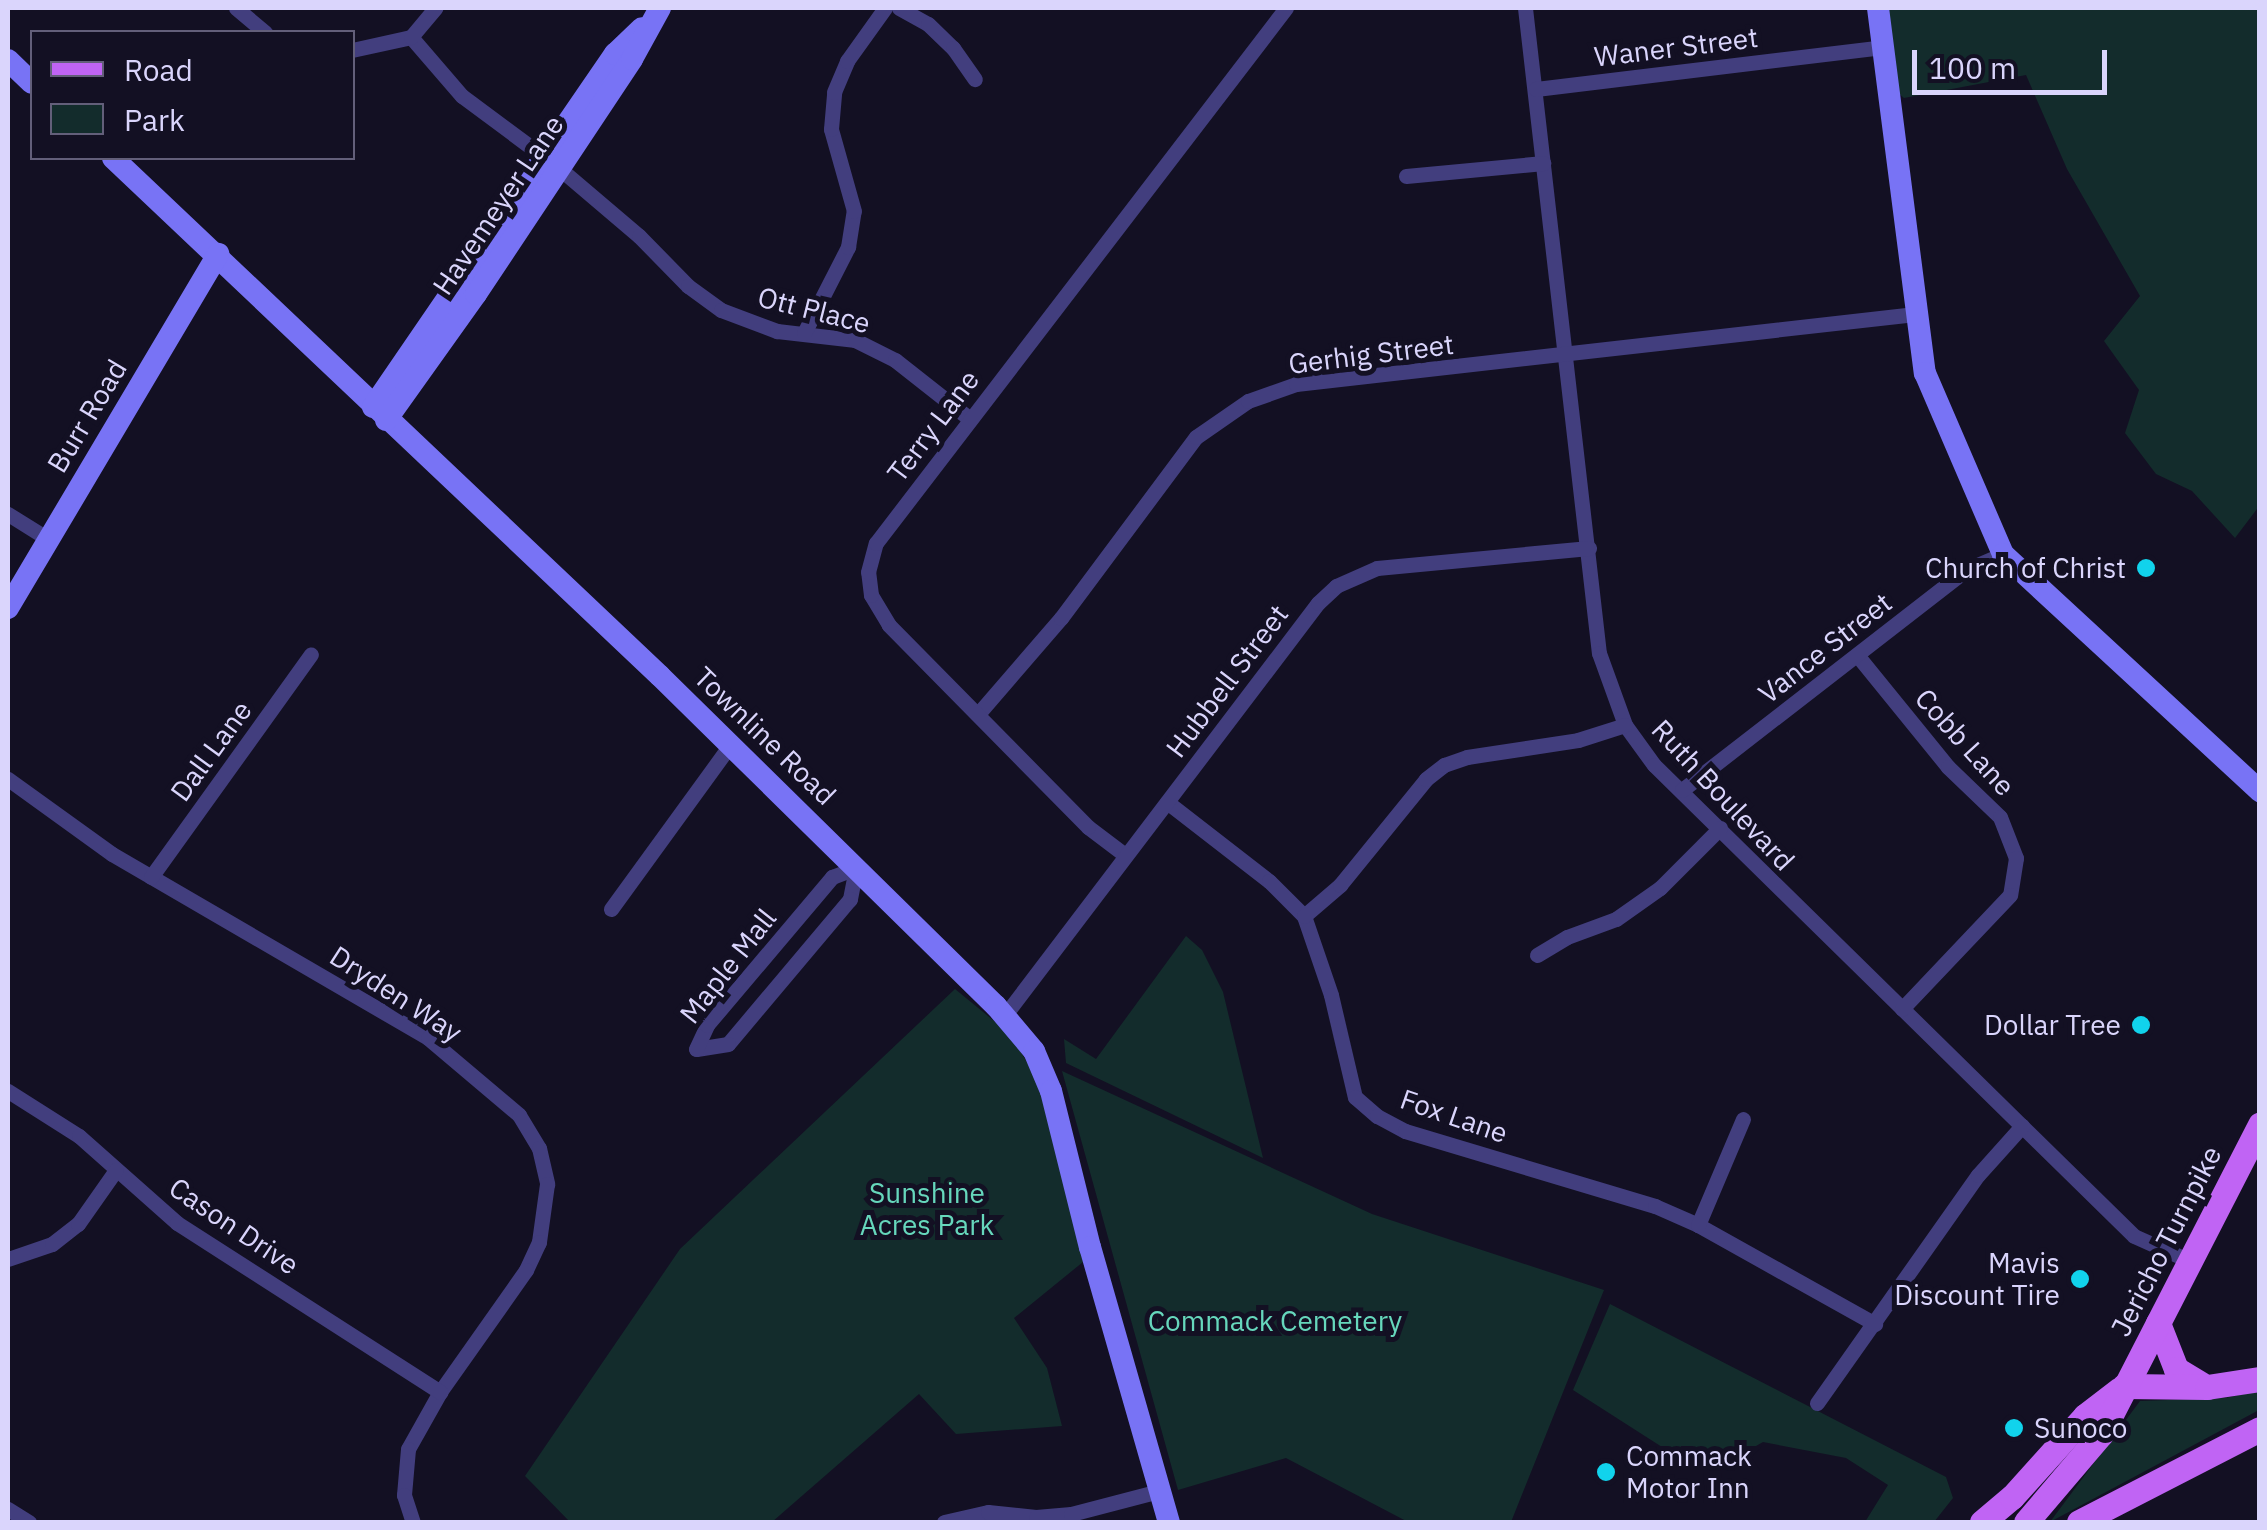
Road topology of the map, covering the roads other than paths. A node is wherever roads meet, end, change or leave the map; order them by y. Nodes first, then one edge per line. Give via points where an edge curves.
1 (236, 8) edge
2 (436, 8) edge
3 (885, 8) edge
4 (899, 8) edge
5 (1286, 8) edge
6 (1526, 8) edge
7 (1878, 8) edge
8 (656, 13) edge
9 (263, 30) edge
10 (411, 36) junction
11 (1882, 47) junction
12 (355, 49) edge
13 (8, 60) edge
14 (976, 80) dead end
15 (30, 81) edge
16 (1536, 89) junction
17 (115, 160) edge
18 (551, 163) junction
19 (1543, 163) junction
20 (1406, 176) dead end
21 (218, 254) junction
22 (1915, 314) junction
23 (804, 334) junction
24 (1568, 356) junction
25 (379, 413) junction
26 (970, 419) junction
27 (8, 514) edge
28 (48, 538) junction
29 (1589, 548) junction
30 (2003, 554) junction
31 (8, 608) edge
32 (311, 654) dead end
33 (1857, 655) junction
34 (978, 714) junction
35 (1625, 726) junction
36 (730, 744) junction
37 (8, 779) edge
38 (1682, 790) junction
39 (2260, 791) edge
40 (1167, 802) junction
41 (1720, 828) junction
42 (1126, 855) junction
43 (856, 868) junction
44 (151, 878) junction
45 (611, 909) dead end
46 (1304, 916) junction
47 (1537, 955) dead end
48 (1902, 1008) junction
49 (1005, 1015) junction
50 (8, 1092) edge
51 (1743, 1119) dead end
52 (2260, 1124) edge
53 (2022, 1126) junction
54 (116, 1170) junction
55 (1698, 1225) junction
56 (8, 1258) edge
57 (2190, 1261) junction
58 (2158, 1322) junction
59 (1875, 1324) junction
60 (2260, 1379) edge
61 (2124, 1386) junction
62 (2207, 1386) junction
63 (440, 1392) junction
64 (1818, 1402) dead end
65 (2260, 1428) edge
66 (1159, 1491) junction
67 (2012, 1497) junction
68 (8, 1509) edge
69 (1036, 1520) edge
70 (29, 1522) edge
71 (414, 1522) edge
72 (944, 1522) edge
73 (1170, 1522) edge
74 (1982, 1522) edge
75 (1995, 1522) edge
76 (2026, 1522) edge
77 (2079, 1522) edge

1 - 9 street
2 - 10 street
3 - 23 street via 834,92 832,129 854,211 848,247
4 - 14 street via 928,24
5 - 26 street, Terry Lane
6 - 16 street, Ruth Boulevard
7 - 11 street
8 - 18 street, Havemeyer Lane via 632,59
10 - 12 street
10 - 18 street, Ott Place via 462,96
11 - 16 street, Waner Street
11 - 22 street
13 - 15 street
16 - 19 street, Ruth Boulevard
17 - 21 street, Townline Road
18 - 23 street, Ott Place via 722,310
18 - 25 street, Havemeyer Lane
19 - 20 street
19 - 24 street, Ruth Boulevard
21 - 25 street, Townline Road
21 - 28 street, Burr Road
22 - 24 street, Gerhig Street
22 - 30 street via 1925,372
23 - 26 street, Ott Place via 856,340 894,360
24 - 29 street, Ruth Boulevard
24 - 34 street, Gerhig Street via 1296,384 1248,401 1196,436 1061,618
25 - 36 street, Townline Road
26 - 34 street, Terry Lane via 876,543 868,572 889,625
27 - 28 street
28 - 31 street, Burr Road
29 - 35 street, Ruth Boulevard via 1599,653
29 - 40 street, Hubbell Street via 1377,568 1336,586
30 - 33 street, Vance Street via 1966,570
30 - 39 street
32 - 44 street, Dall Lane
33 - 38 street, Vance Street
33 - 48 street, Cobb Lane via 1948,767 2000,817 2016,858 2010,895
34 - 42 street, Terry Lane via 1088,827
35 - 38 street, Ruth Boulevard
35 - 46 street via 1444,764 1340,886
36 - 43 street, Townline Road
36 - 45 street
37 - 44 street, Dryden Way
38 - 41 street, Ruth Boulevard
40 - 42 street, Hubbell Street
40 - 46 street, Fox Lane
41 - 47 street via 1660,888 1616,920
41 - 48 street, Ruth Boulevard
42 - 49 street, Hubbell Street
43 - 43 street, Maple Mall via 832,877 706,1025 696,1049 728,1044 850,899
43 - 49 street, Townline Road
44 - 63 street, Dryden Way via 428,1038 518,1115 540,1148 547,1184 539,1242
46 - 55 street, Fox Lane via 1332,995 1355,1097 1376,1116 1404,1131 1590,1185
48 - 53 street, Ruth Boulevard
49 - 66 street, Townline Road via 1034,1051 1051,1091
50 - 54 street, Cason Drive via 52,1116
51 - 55 street
52 - 57 main road, Jericho Turnpike
53 - 57 street, Ruth Boulevard via 2134,1236
53 - 59 street via 1978,1175
54 - 56 street via 78,1224 52,1244
54 - 63 street, Cason Drive via 177,1222
55 - 59 street, Fox Lane
57 - 58 main road, Jericho Turnpike
58 - 61 main road, Jericho Turnpike
58 - 62 main road via 2176,1369
59 - 64 street
60 - 62 main road
61 - 62 main road
61 - 67 main road, Jericho Turnpike via 2084,1416
61 - 76 main road, Jericho Turnpike via 2102,1434
63 - 71 street, Dryden Way via 408,1449 404,1495
65 - 77 main road
66 - 69 street
66 - 73 street, Townline Road
67 - 74 main road, Jericho Turnpike
67 - 75 main road
68 - 70 street
69 - 72 street via 988,1512

